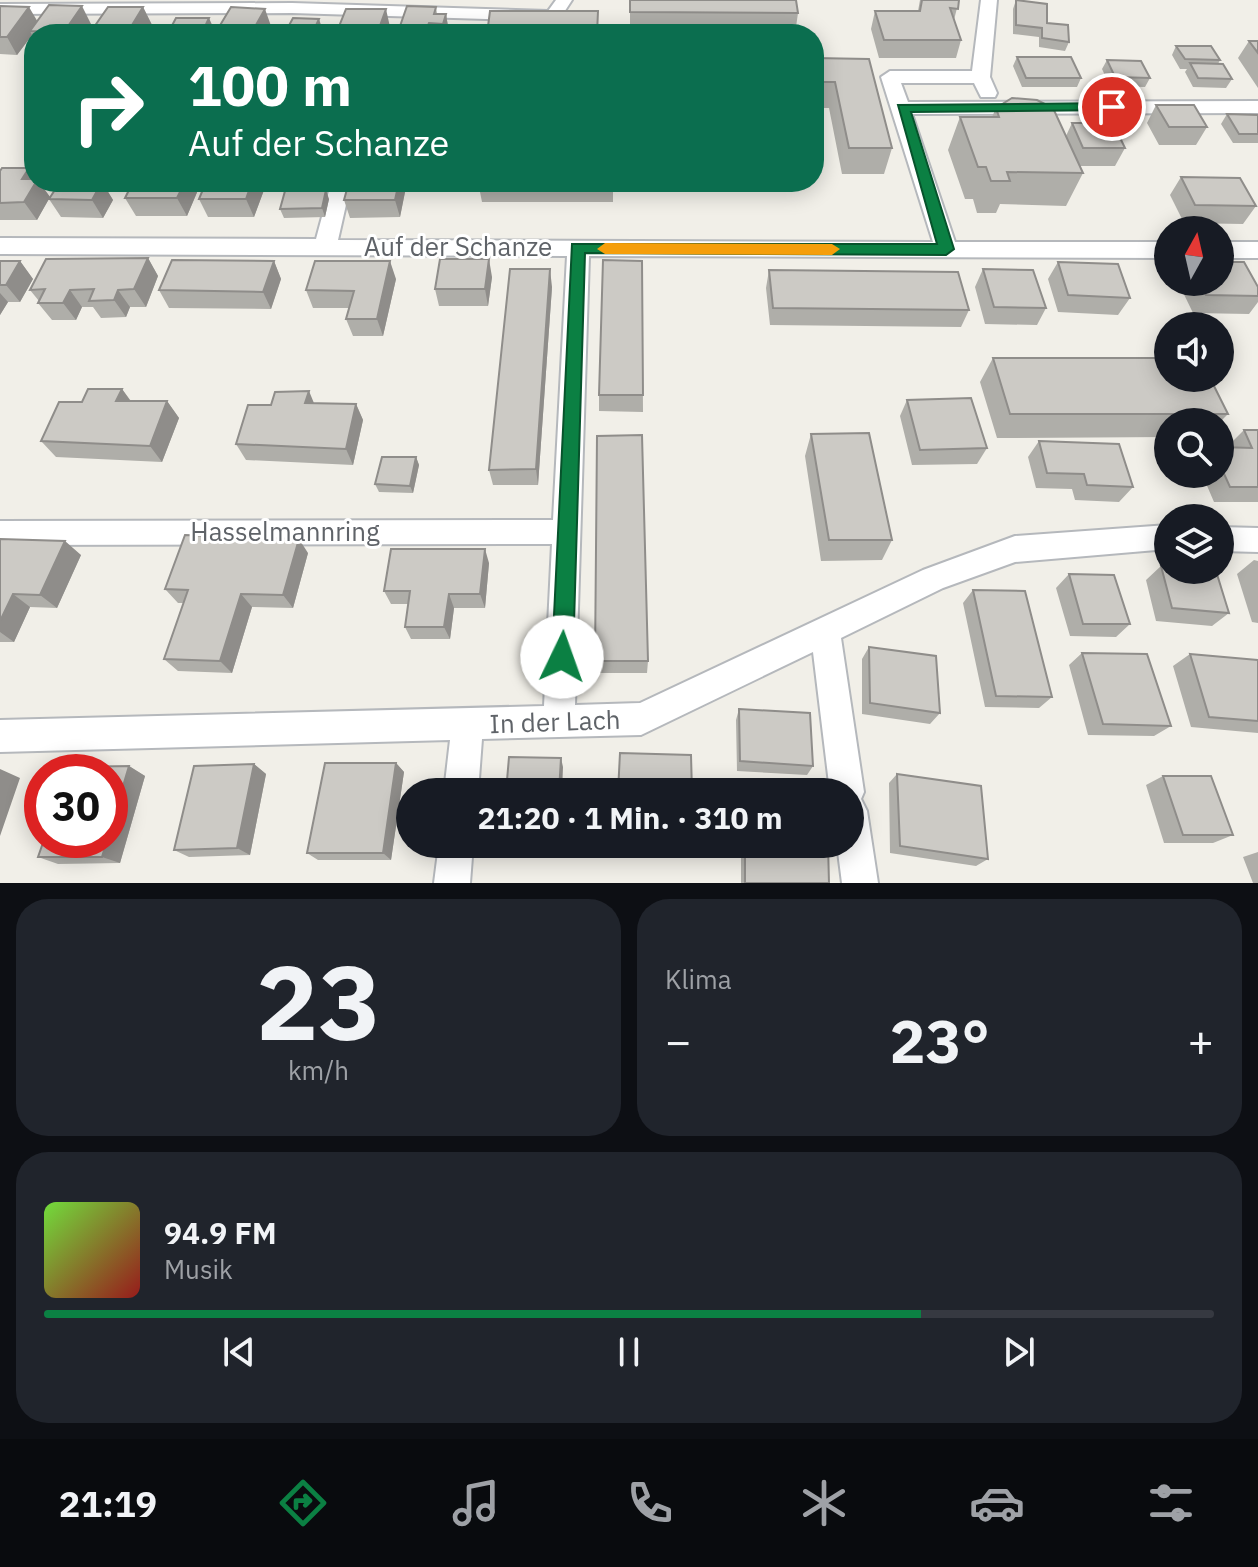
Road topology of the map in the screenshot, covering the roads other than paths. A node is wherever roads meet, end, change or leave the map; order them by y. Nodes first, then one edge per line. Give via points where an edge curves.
1 (564, 0) edge
2 (989, 0) edge
3 (0, 9) edge
4 (981, 77) junction
5 (995, 107) junction
6 (1258, 107) edge
7 (903, 108) junction
8 (339, 192) edge
9 (0, 246) edge
10 (325, 247) junction
11 (578, 248) junction
12 (946, 249) junction
13 (1154, 250) edge
14 (1234, 250) edge
15 (1258, 250) edge
16 (569, 532) junction
17 (0, 533) edge
18 (1154, 538) edge
19 (1234, 539) edge
20 (1258, 540) edge
21 (825, 632) junction
22 (559, 719) junction
23 (467, 725) junction
24 (0, 736) edge
25 (462, 778) edge
26 (845, 778) edge
27 (455, 858) edge
28 (857, 858) edge
29 (452, 883) edge
30 (860, 883) edge

1 - 3 street via 553,16 292,8
2 - 4 street
4 - 5 street
4 - 7 street via 890,77
5 - 6 street
5 - 7 street
7 - 12 street
8 - 10 street, Auf der Schanze
9 - 10 street, Auf der Schanze
10 - 11 street, Auf der Schanze
11 - 12 street, Auf der Schanze
11 - 16 street
12 - 13 street, Auf der Schanze
14 - 15 street
16 - 17 street, Hasselmannring
16 - 22 street
18 - 21 street, In der Lach via 1015,549 933,579
19 - 20 street
21 - 22 street, In der Lach via 641,719
21 - 26 street
22 - 23 street, In der Lach
23 - 24 street, In der Lach
23 - 25 street
27 - 29 street
28 - 30 street

